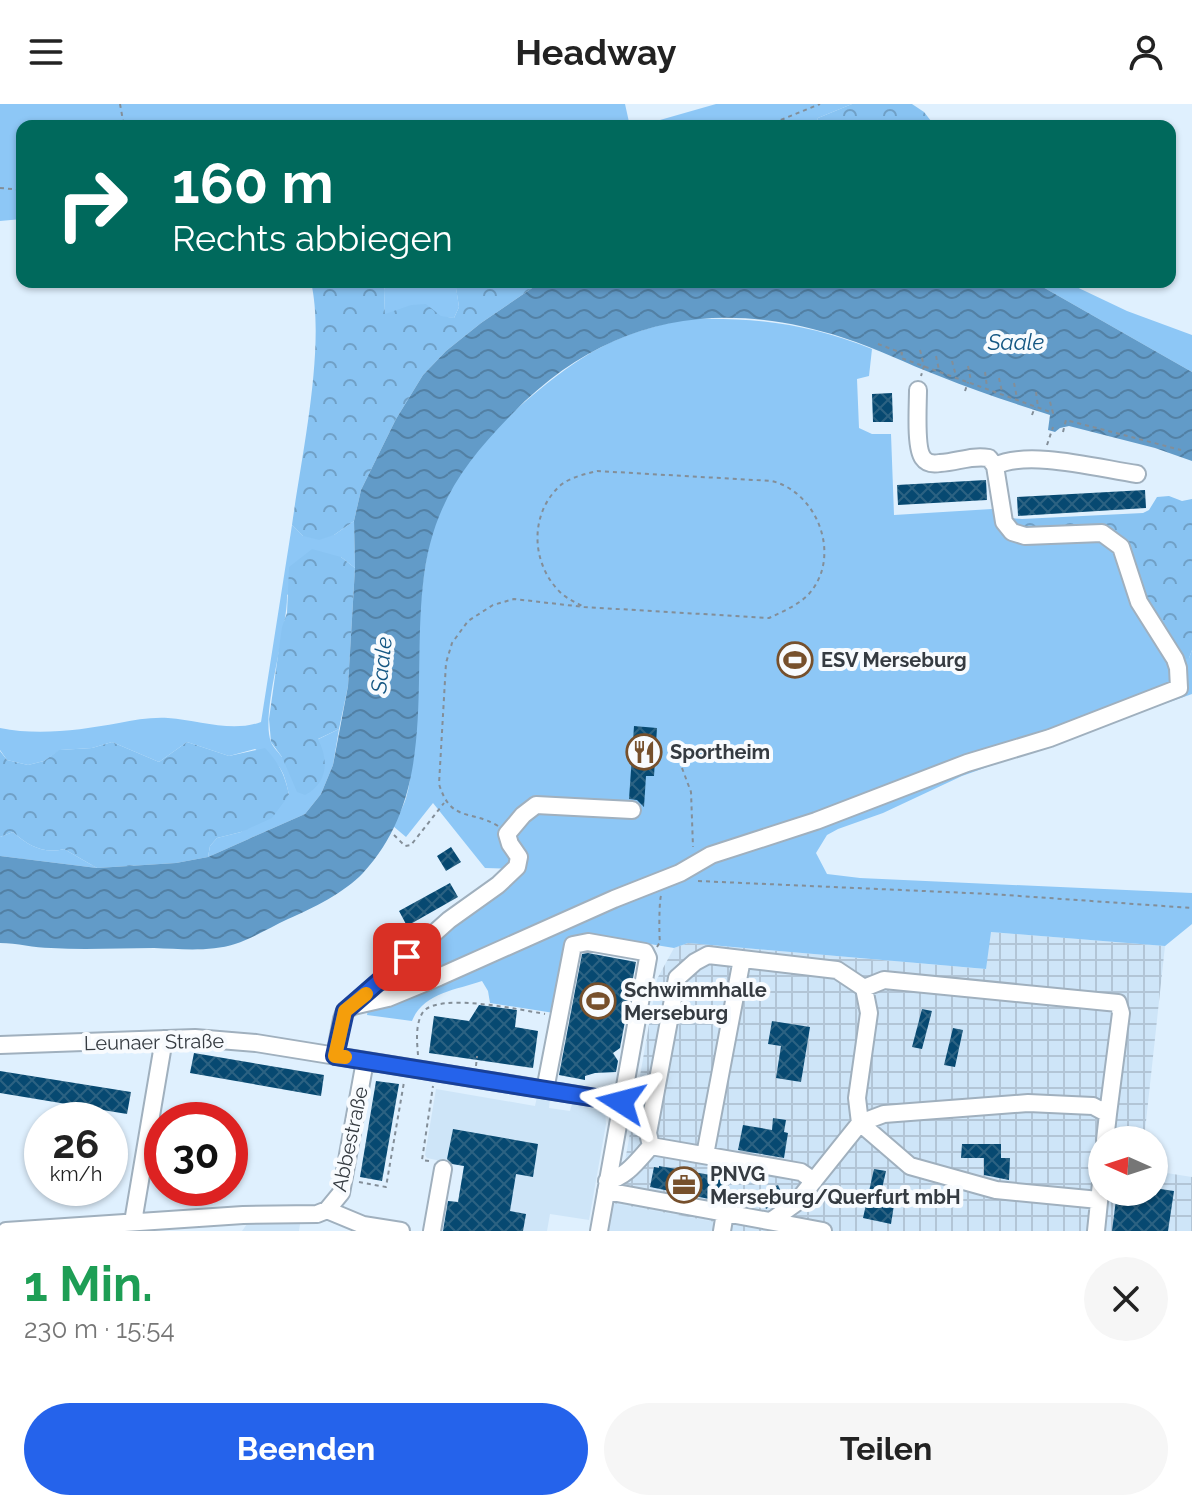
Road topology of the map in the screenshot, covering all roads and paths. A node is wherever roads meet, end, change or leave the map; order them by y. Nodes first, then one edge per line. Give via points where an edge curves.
1 (820, 104) edge
2 (781, 120) edge
3 (878, 344) dead end
4 (920, 350) dead end
5 (936, 356) dead end
6 (952, 361) dead end
7 (924, 366) junction
8 (968, 366) dead end
9 (939, 371) junction
10 (985, 372) dead end
11 (956, 377) junction
12 (999, 378) dead end
13 (970, 382) junction
14 (919, 383) joint
15 (1014, 383) dead end
16 (988, 388) junction
17 (965, 391) dead end
18 (1036, 392) dead end
19 (1002, 393) junction
20 (1049, 398) dead end
21 (1017, 399) junction
22 (1037, 407) junction
23 (1032, 415) dead end
24 (1053, 427) dead end
25 (1063, 432) dead end
26 (1181, 450) dead end
27 (1042, 461) junction
28 (995, 466) junction
29 (1137, 474) dead end
30 (584, 607) junction
31 (682, 768) dead end
32 (444, 802) junction
33 (632, 810) dead end
34 (507, 834) junction
35 (394, 835) dead end
36 (694, 864) junction
37 (666, 878) junction
38 (1192, 908) edge
39 (646, 955) junction
40 (742, 959) junction
41 (864, 988) junction
42 (353, 1006) junction
43 (558, 1016) junction
44 (164, 1039) junction
45 (0, 1045) edge
46 (335, 1056) junction
47 (365, 1061) junction
48 (411, 1072) junction
49 (435, 1079) dead end
50 (545, 1090) junction
51 (621, 1102) junction
52 (1108, 1114) junction
53 (860, 1123) junction
54 (1107, 1126) edge
55 (651, 1146) junction
56 (705, 1155) junction
57 (443, 1169) joint
58 (350, 1181) dead end
59 (814, 1181) junction
60 (607, 1186) junction
61 (1088, 1199) edge
62 (1098, 1206) edge
63 (327, 1210) junction
64 (725, 1213) junction
65 (771, 1221) junction
66 (133, 1222) junction
67 (6, 1231) edge
68 (401, 1231) edge
69 (432, 1231) edge
70 (599, 1231) edge
71 (722, 1231) edge
72 (823, 1231) edge
73 (1096, 1231) edge

1 - 2 path
3 - 7 path
4 - 7 path
5 - 9 path
6 - 11 path
7 - 9 path
7 - 14 path
8 - 13 path
9 - 11 path
10 - 16 path
11 - 13 path
12 - 19 path
13 - 16 path
13 - 17 path
14 - 28 street via 922,458 941,463 978,456
15 - 21 path
16 - 19 path
18 - 22 path
19 - 21 path
20 - 22 path via 1053,413
21 - 22 path
22 - 23 path
24 - 27 path
25 - 26 path via 1066,420
27 - 28 street
27 - 29 street
28 - 36 street via 1004,522 1012,532 1102,533 1121,547 1139,602 1175,659 1179,688
30 - 30 path via 769,618 808,595 824,556 823,533 816,514 786,484 597,471 579,476 553,494 537,525 536,540 558,591
30 - 32 path via 514,599 468,621 452,643 446,663 439,784
31 - 36 path via 691,792
32 - 34 path
32 - 35 path via 411,845
33 - 34 street via 536,805
34 - 42 street via 519,857 517,867
36 - 37 street
37 - 38 path
37 - 39 path via 659,903 660,942
37 - 42 street via 388,998
39 - 43 street via 588,942 573,945
39 - 51 street
40 - 41 street via 837,970
40 - 55 street via 708,955 677,978 648,1133
40 - 56 street
41 - 52 street via 884,980 1118,1003
41 - 53 street via 869,1013 857,1098
42 - 46 street via 342,1019
43 - 48 path via 476,1003 433,1005 420,1020
43 - 50 street
44 - 45 street, Leunaer Straße
44 - 46 street, Leunaer Straße via 256,1043
44 - 66 street
46 - 47 street, Leunaer Straße
47 - 48 street, Leunaer Straße
47 - 63 street, Abbestraße via 341,1193
48 - 50 street, Leunaer Straße
48 - 58 path via 386,1187
49 - 57 path via 422,1160
50 - 51 street, Leunaer Straße
51 - 60 street
52 - 53 street via 1093,1106 1016,1103 884,1114
52 - 54 street
53 - 59 street
53 - 61 street via 910,1166 996,1190
55 - 56 street
55 - 60 street
56 - 59 street via 801,1172
57 - 69 street
59 - 65 street
60 - 64 street
60 - 70 street
62 - 73 street
63 - 66 street, Abbestraße
63 - 68 street via 363,1225
64 - 65 street
64 - 71 street
65 - 72 street
66 - 67 street, Abbestraße

